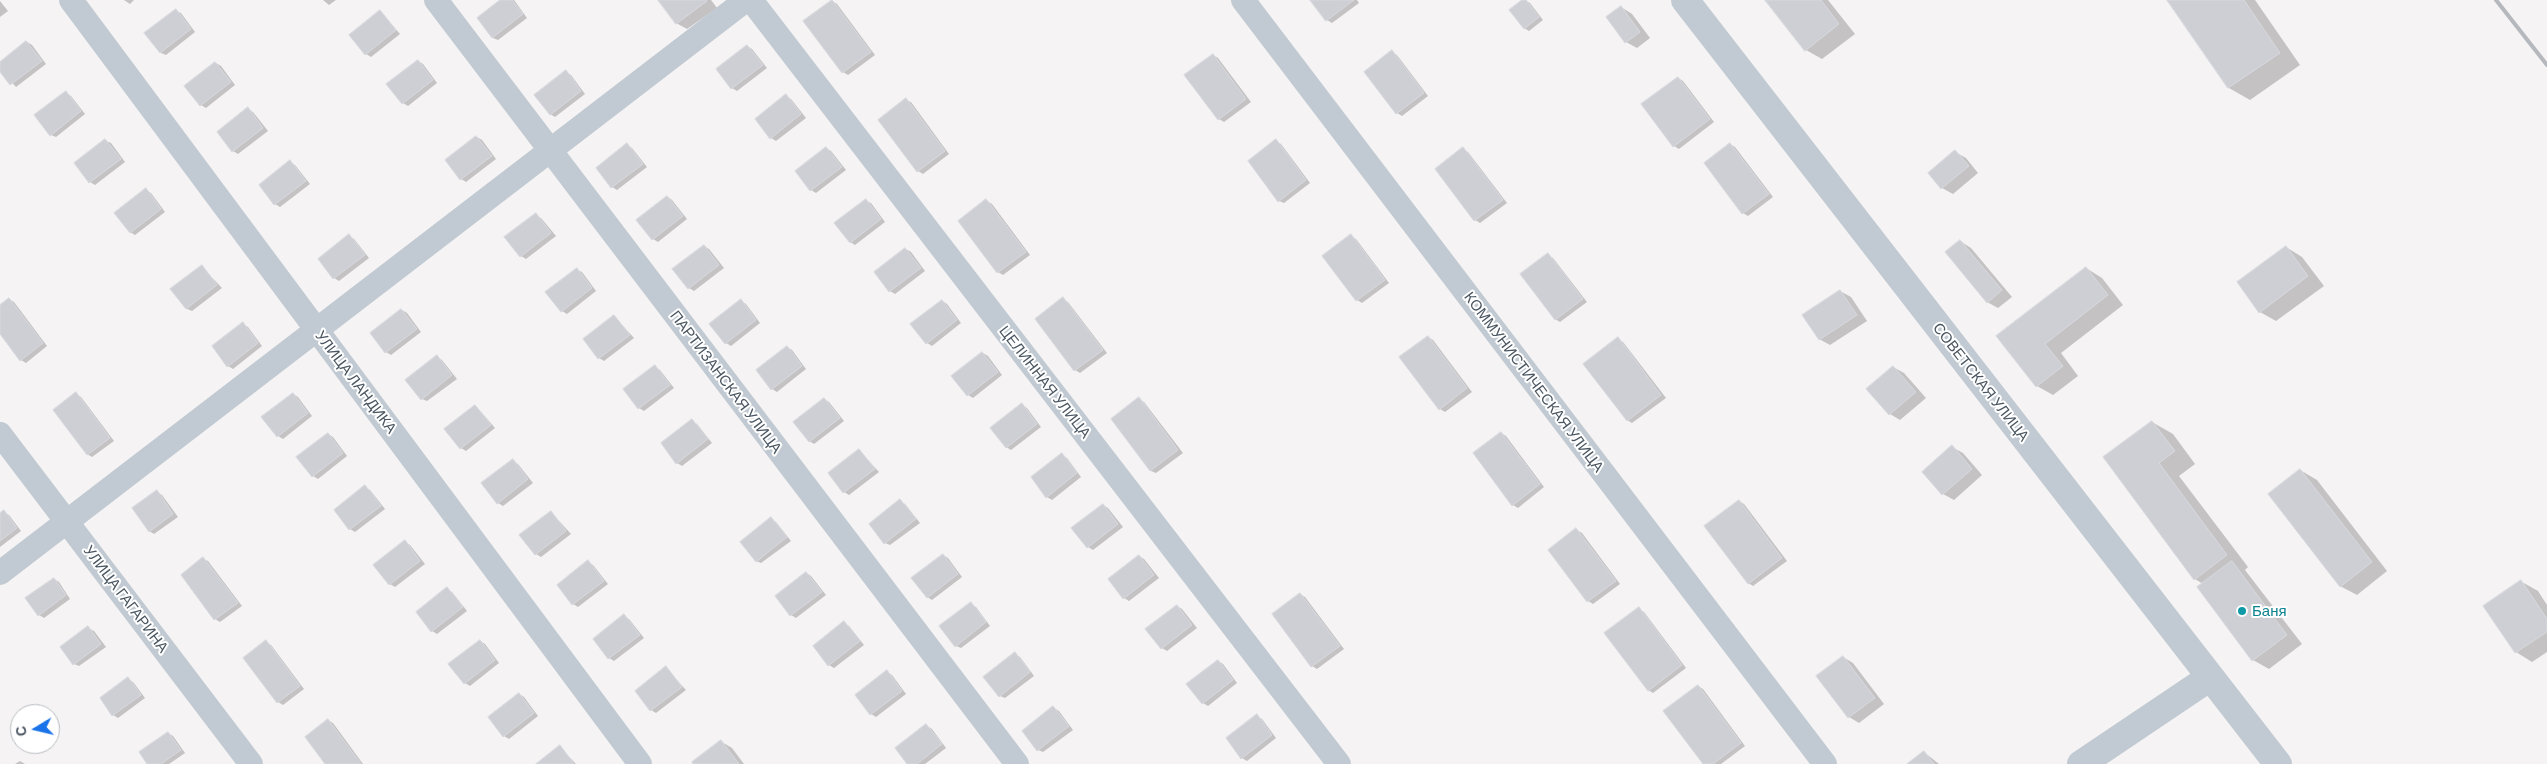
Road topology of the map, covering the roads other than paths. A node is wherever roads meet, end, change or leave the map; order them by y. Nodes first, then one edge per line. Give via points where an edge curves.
1 (71, 0) edge
2 (436, 0) edge
3 (746, 0) edge
4 (751, 0) edge
5 (1243, 0) edge
6 (1686, 0) edge
7 (550, 150) junction
8 (317, 329) junction
9 (0, 434) edge
10 (67, 521) junction
11 (0, 573) edge
12 (2209, 678) junction
13 (251, 764) edge
14 (640, 764) edge
15 (1017, 764) edge
16 (1338, 764) edge
17 (1825, 764) edge
18 (2081, 764) edge
19 (2278, 764) edge

1 - 8 street, УЛИЦА ЛАНДИКА
2 - 7 street, ПАРТИЗАНСКАЯ УЛИЦА
3 - 7 street
4 - 16 street, ЦЕЛИННАЯ УЛИЦА
5 - 17 street, КОММУНИСТИЧЕСКАЯ УЛИЦА
6 - 12 street, СОВЕТСКАЯ УЛИЦА
7 - 8 street
7 - 15 street, ПАРТИЗАНСКАЯ УЛИЦА
8 - 10 street
8 - 14 street, УЛИЦА ЛАНДИКА
9 - 10 street, УЛИЦА ГАГАРИНА
10 - 11 street
10 - 13 street, УЛИЦА ГАГАРИНА
12 - 18 street
12 - 19 street, СОВЕТСКАЯ УЛИЦА

